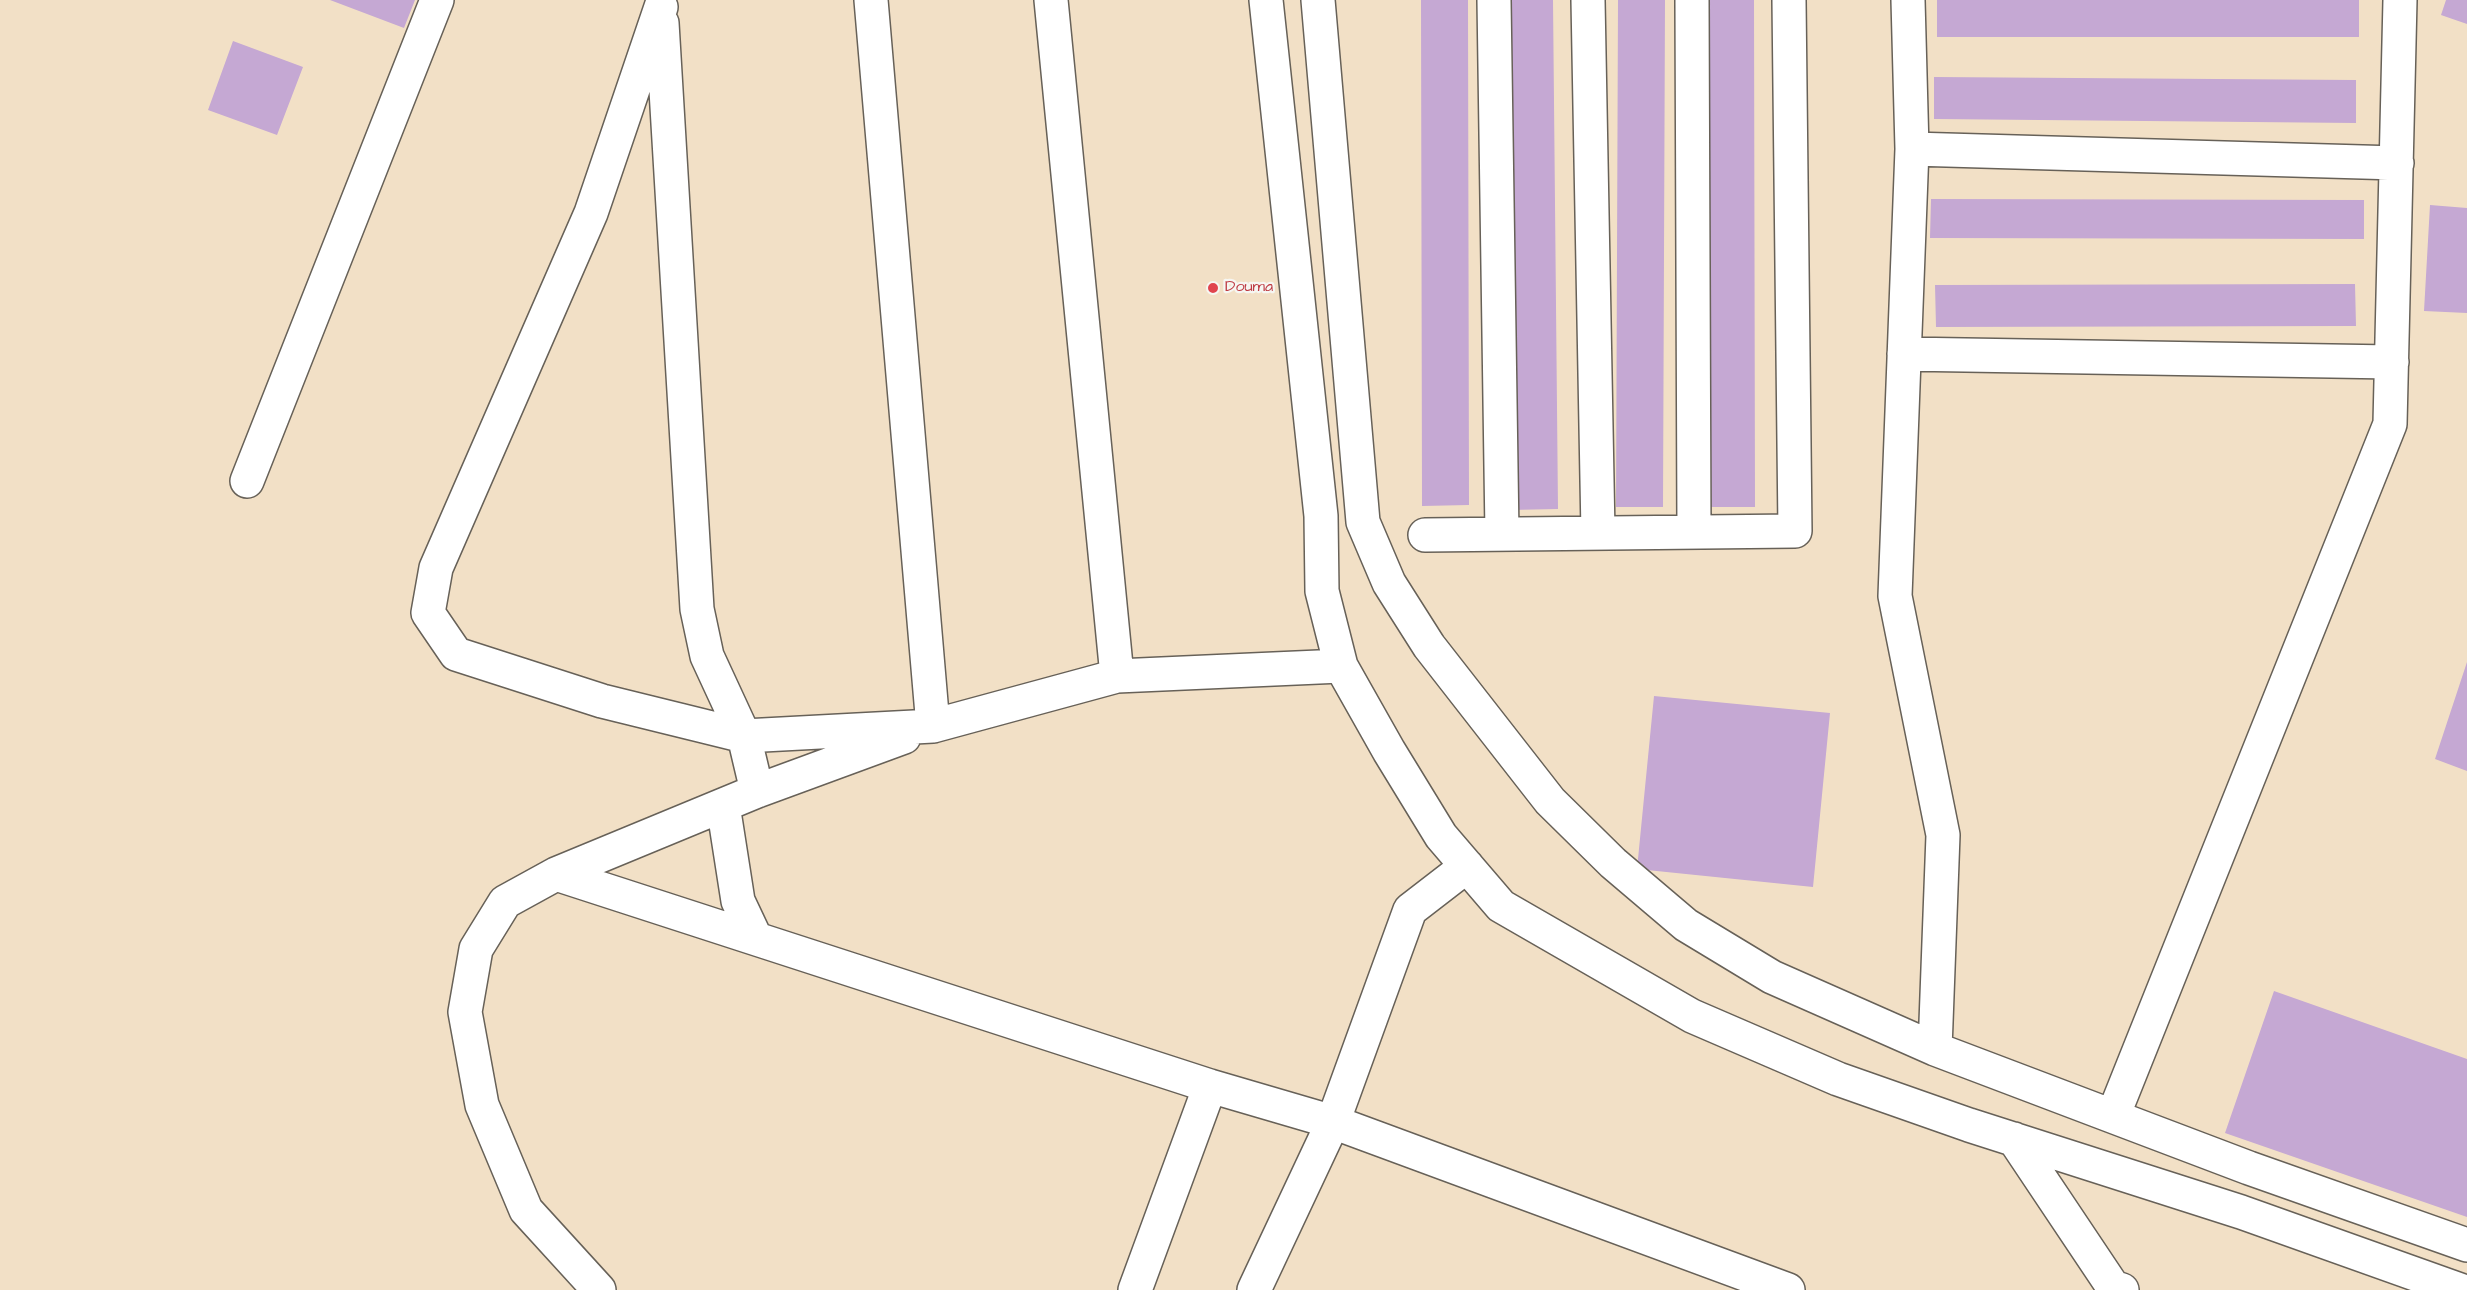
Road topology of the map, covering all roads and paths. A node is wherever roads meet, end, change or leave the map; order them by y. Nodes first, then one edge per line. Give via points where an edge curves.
1 (437, 0) edge
2 (871, 0) edge
3 (1051, 0) edge
4 (1266, 0) edge
5 (1318, 0) edge
6 (1494, 0) edge
7 (1588, 0) edge
8 (1692, 0) edge
9 (1789, 0) edge
10 (1908, 0) edge
11 (2400, 0) edge
12 (661, 4) edge
13 (1912, 149) junction
14 (2397, 163) junction
15 (1904, 354) junction
16 (2392, 362) junction
17 (247, 481) dead end
18 (1695, 532) junction
19 (1598, 533) junction
20 (1502, 534) junction
21 (1425, 535) dead end
22 (1341, 666) junction
23 (1117, 676) junction
24 (933, 726) junction
25 (744, 736) junction
26 (757, 791) junction
27 (723, 805) junction
28 (1467, 866) junction
29 (556, 874) junction
30 (755, 937) junction
31 (1935, 1049) junction
32 (1210, 1086) junction
33 (2113, 1116) junction
34 (1333, 1122) junction
35 (2014, 1139) junction
36 (2467, 1245) edge
37 (599, 1290) edge
38 (1135, 1290) edge
39 (1254, 1290) edge
40 (1788, 1290) edge
41 (2122, 1290) edge
42 (2460, 1290) edge

1 - 17 street
2 - 24 street
3 - 23 street
4 - 22 street via 1321,516 1322,591
5 - 31 street via 1363,522 1389,583 1429,646 1550,801 1613,863 1686,925 1772,977
6 - 20 street
7 - 19 street
8 - 18 street
9 - 18 street via 1795,531
10 - 13 street
11 - 14 street
12 - 25 street via 697,609 707,656
12 - 25 street via 591,213 436,568 428,613 456,654 602,701
13 - 14 street
13 - 15 street
14 - 16 street
15 - 16 street
15 - 31 street via 1894,596 1943,835
16 - 33 street via 2391,424
18 - 19 street
19 - 20 street
20 - 21 street
22 - 23 street
22 - 28 street via 1441,836
23 - 24 street
24 - 25 street
24 - 26 street
25 - 26 street
26 - 27 street
27 - 29 street
27 - 30 street via 738,902
28 - 34 street via 1410,910
28 - 35 street via 1501,906 1692,1016 1838,1079
29 - 30 street
29 - 37 street via 505,902 476,949 465,1012 482,1105 526,1210
30 - 32 street
31 - 33 street
32 - 34 street
32 - 38 street
33 - 36 street
34 - 39 street
34 - 40 street
35 - 41 street via 2113,1287
35 - 42 street via 2241,1212

